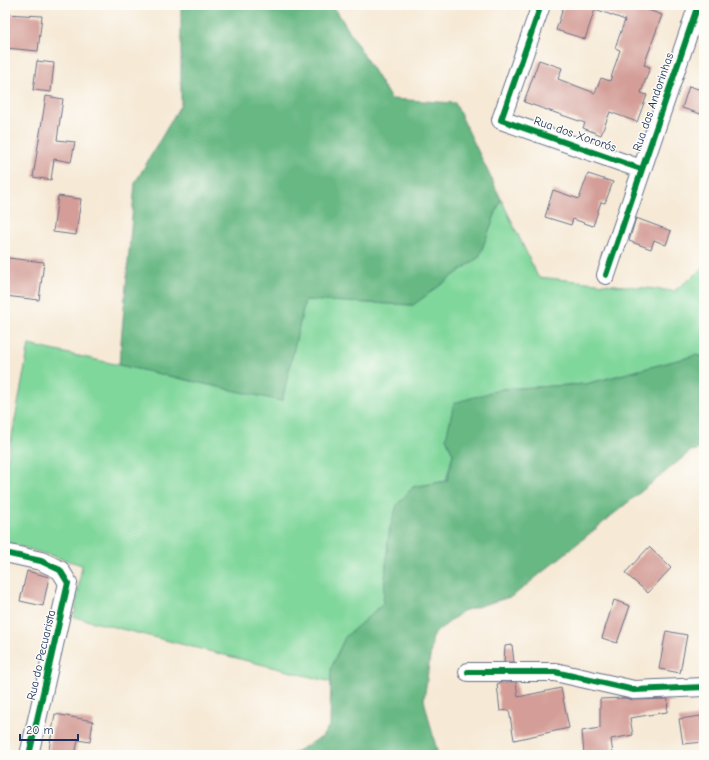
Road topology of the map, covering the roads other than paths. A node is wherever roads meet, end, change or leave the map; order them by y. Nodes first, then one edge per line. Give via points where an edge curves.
1 (541, 5) edge
2 (698, 5) edge
3 (641, 169) junction
4 (606, 275) dead end
5 (5, 553) edge
6 (468, 672) dead end
7 (704, 687) edge
8 (29, 755) edge

1 - 3 street, Rua dos Xororós via 501,120
2 - 3 street, Rua das Andorinhas
3 - 4 street, Rua das Andorinhas
5 - 8 street, Rua do Pecuarista via 41,561 60,570 68,583
6 - 7 street via 555,672 634,690

